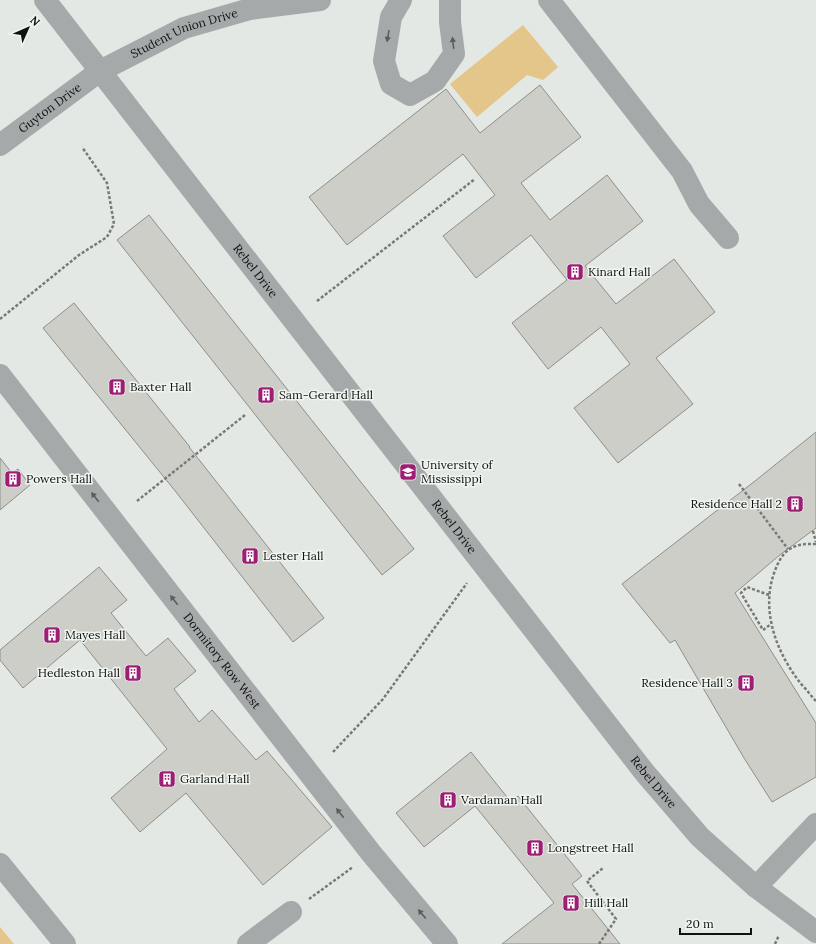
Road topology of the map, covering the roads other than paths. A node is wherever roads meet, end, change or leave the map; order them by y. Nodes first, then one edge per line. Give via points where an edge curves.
1 (45, 0) edge
2 (320, 0) edge
3 (401, 0) edge
4 (450, 0) edge
5 (549, 0) edge
6 (100, 71) junction
7 (0, 145) edge
8 (728, 238) dead end
9 (0, 375) edge
10 (816, 824) edge
11 (0, 864) edge
12 (756, 887) junction
13 (291, 912) road end
14 (816, 932) edge
15 (65, 944) edge
16 (248, 944) edge
17 (447, 944) edge

1 - 6 street, Rebel Drive
2 - 6 street, Student Union Drive via 250,10 184,28
3 -> 4 street via 391,17 384,61 391,84 410,95 435,81 454,54
5 - 8 street via 682,171 699,204
6 - 7 street, Guyton Drive
6 - 12 street, Rebel Drive via 645,773 700,837
17 -> 9 street, Dormitory Row West via 370,853
10 - 12 street
11 - 15 street
12 - 14 street, Rebel Drive
13 - 16 street

